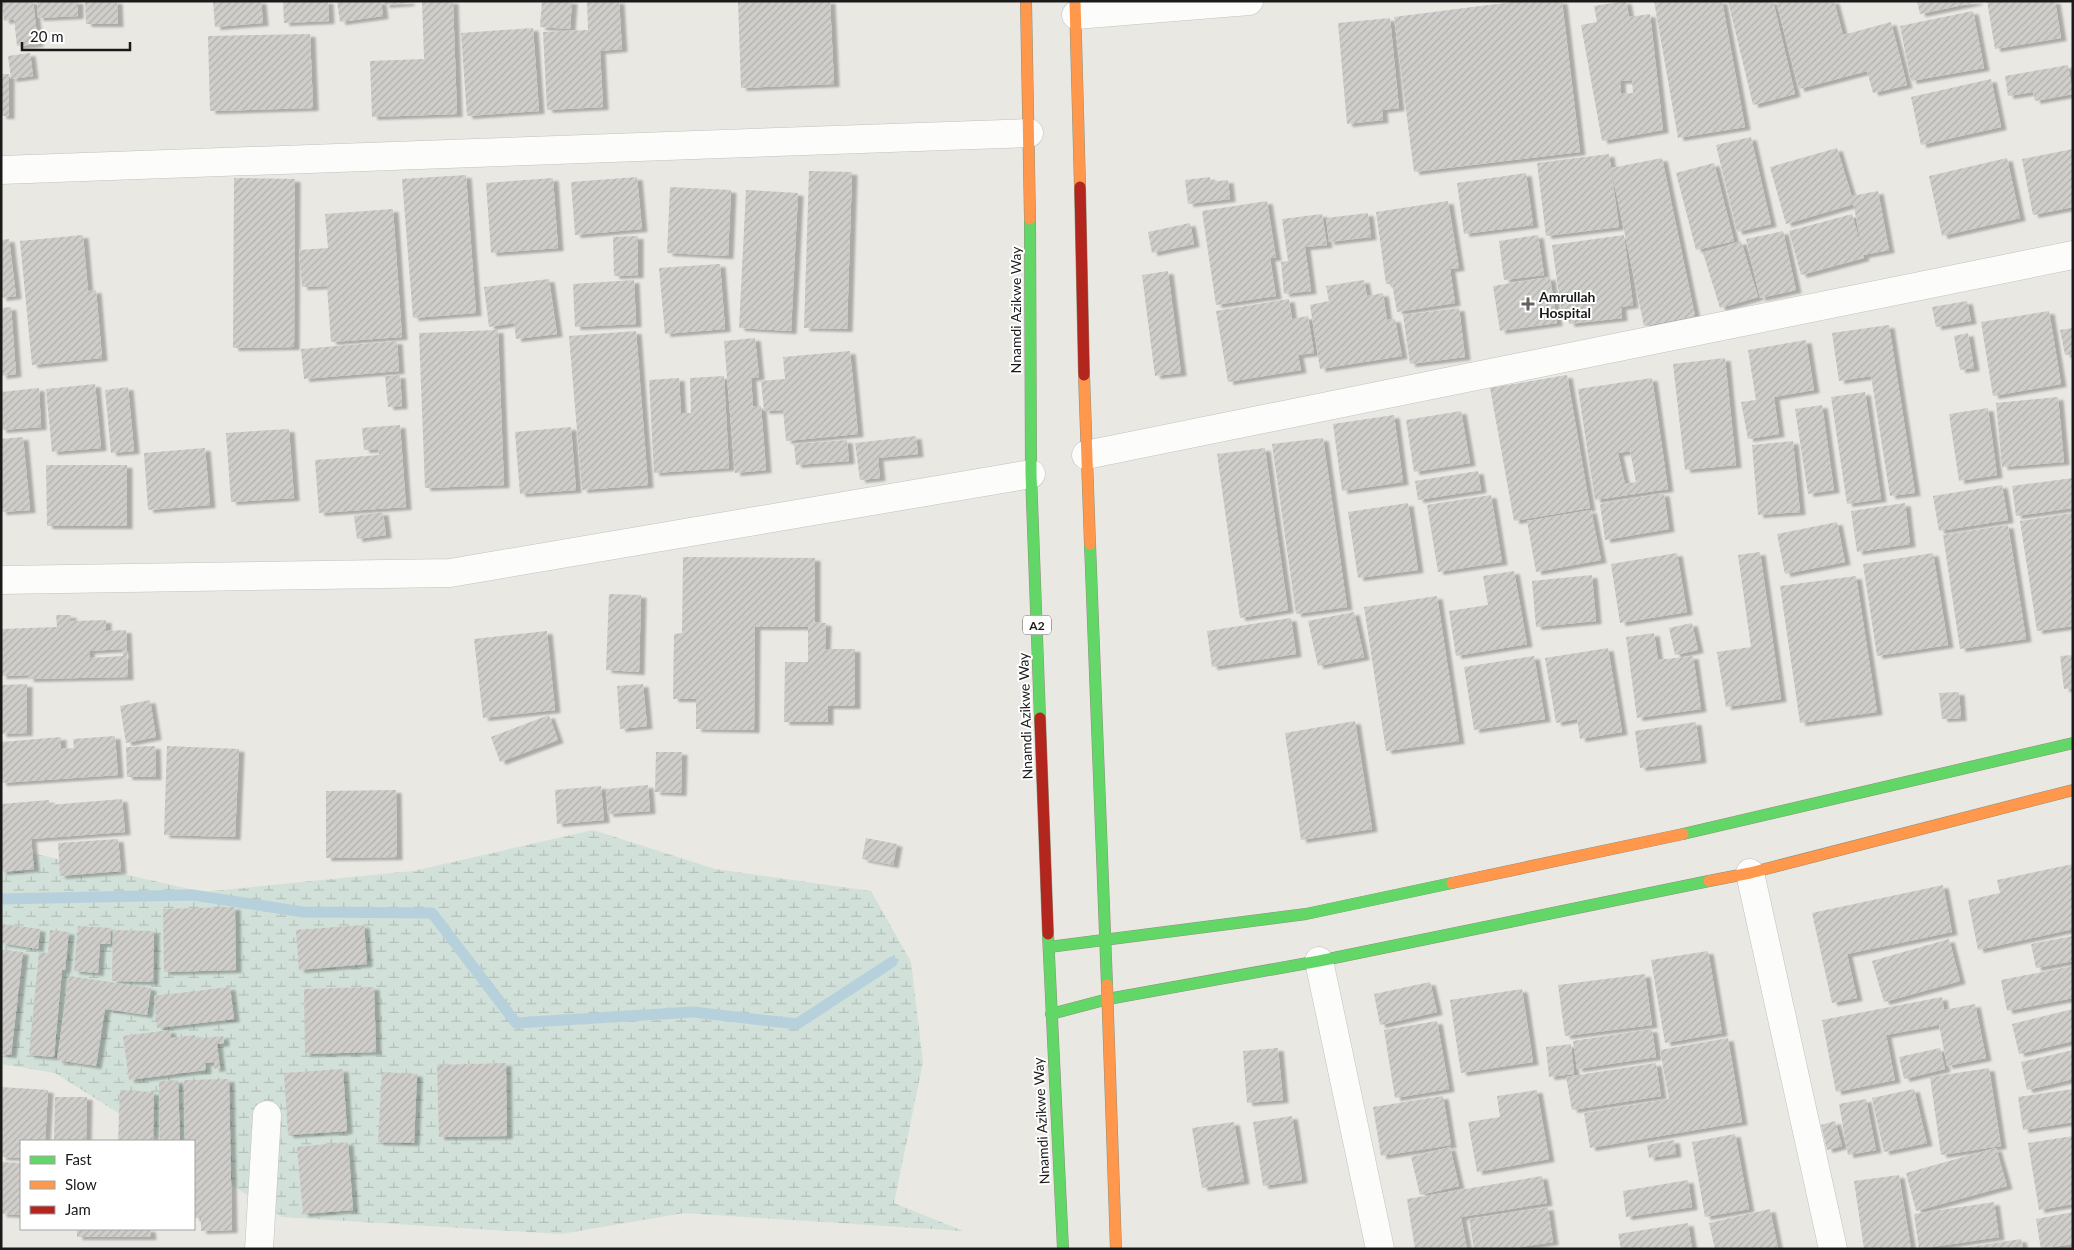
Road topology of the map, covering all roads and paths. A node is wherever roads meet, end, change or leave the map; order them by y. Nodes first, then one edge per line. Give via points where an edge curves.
1 (1026, 1) edge
2 (1249, 1) edge
3 (1075, 8) edge
4 (1029, 133) junction
5 (1, 170) edge
6 (2073, 255) edge
7 (1086, 455) junction
8 (1031, 474) junction
9 (1, 580) edge
10 (2073, 743) edge
11 (2073, 790) edge
12 (1750, 873) junction
13 (1106, 940) junction
14 (1049, 947) junction
15 (1319, 961) junction
16 (1108, 998) junction
17 (1051, 1014) junction
18 (267, 1115) dead end
19 (259, 1249) edge
20 (1063, 1249) edge
21 (1116, 1249) edge
22 (1380, 1249) edge
23 (1832, 1249) edge

1 - 4 main road, Nnamdi Azikwe Way / A2
2 - 3 street
3 - 7 main road
4 - 5 street
4 - 8 main road, Nnamdi Azikwe Way / A2
6 - 7 street
7 - 13 main road
8 - 9 street via 450,572
8 - 14 main road, Nnamdi Azikwe Way / A2
10 - 13 main road via 1738,822 1306,914
11 - 12 main road
12 - 15 main road
12 - 23 street
13 - 14 main road
13 - 16 main road
14 - 17 main road, Nnamdi Azikwe Way / A2
15 - 16 main road
15 - 22 street
16 - 17 main road
16 - 21 main road
17 - 20 main road, Nnamdi Azikwe Way / A2
18 - 19 street

